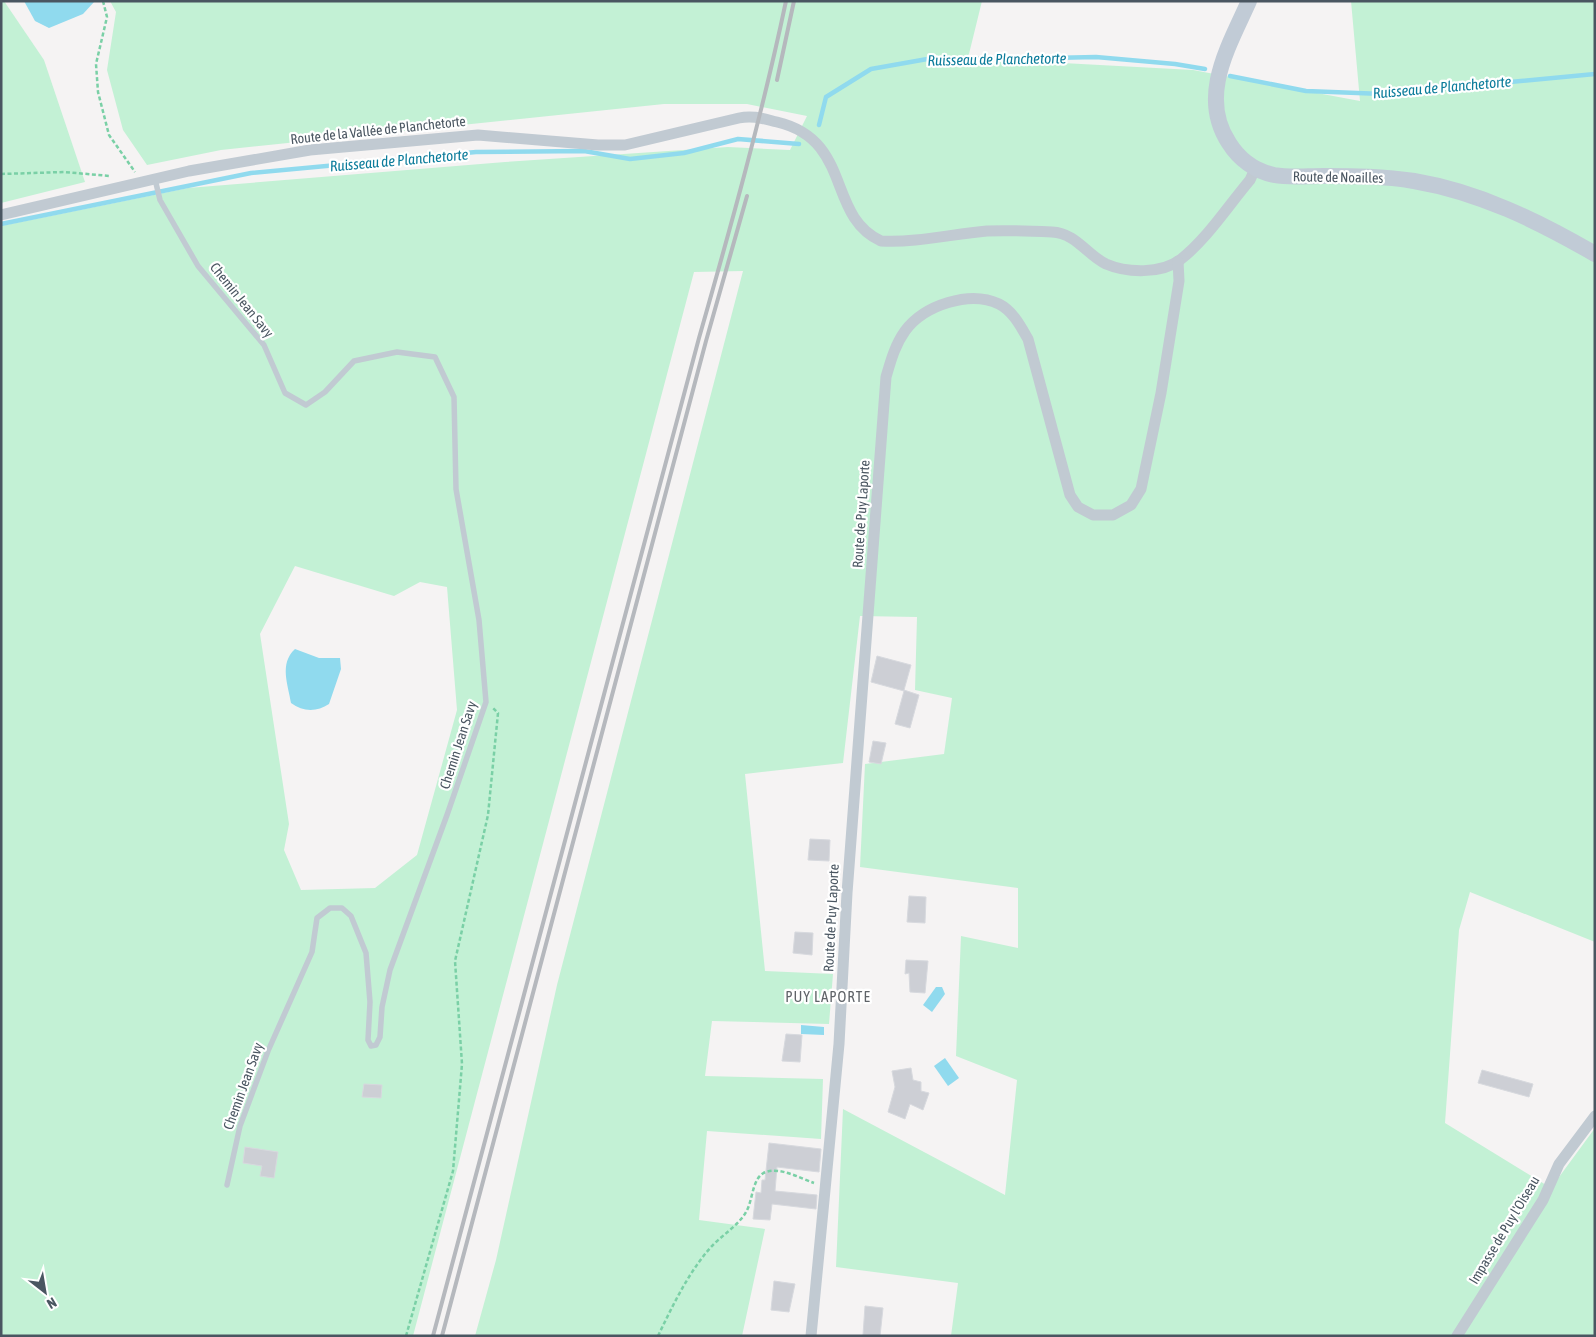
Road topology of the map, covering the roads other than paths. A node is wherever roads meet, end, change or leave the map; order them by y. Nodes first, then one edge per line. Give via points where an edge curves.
1 (1249, 1) edge
2 (1256, 169) junction
3 (155, 180) junction
4 (1, 215) edge
5 (1595, 254) edge
6 (1178, 261) junction
7 (1595, 1116) edge
8 (227, 1185) dead end
9 (811, 1336) edge
10 (1457, 1336) edge

1 - 2 main road, Route de Noailles via 1221,65 1215,107 1226,139 1234,151
2 - 5 main road, Route de Noailles via 1274,175 1387,177 1431,184 1511,210
2 - 6 street via 1198,242
3 - 4 street, Route de la Vallée de Planchetorte
3 - 6 street, Route de la Vallée de Planchetorte via 188,171 310,150 478,135 625,145 740,118 760,118 795,128 820,147 828,156 854,218 870,236 881,241 988,231 1055,232 1082,244 1105,263 1129,270 1154,270
3 - 8 lane, Chemin Jean Savy via 160,200 198,266 264,345 284,393 306,406 325,392 354,361 397,352 434,357 454,397 456,490 479,620 486,702 448,816 390,970 376,1045 371,1046 368,1040 370,1002 366,952 351,916 342,908 330,908 317,918 312,952 268,1051 240,1126
6 - 9 street, Route de Puy Laporte via 1179,281 1162,393 1141,489 1131,504 1114,515 1093,515 1078,507 1070,495 1028,339 1018,322 1000,305 974,300 931,309 906,330 896,347 886,377 847,893 840,1044
7 - 10 street, Impasse de Puy l'Oiseau via 1559,1164 1543,1200

